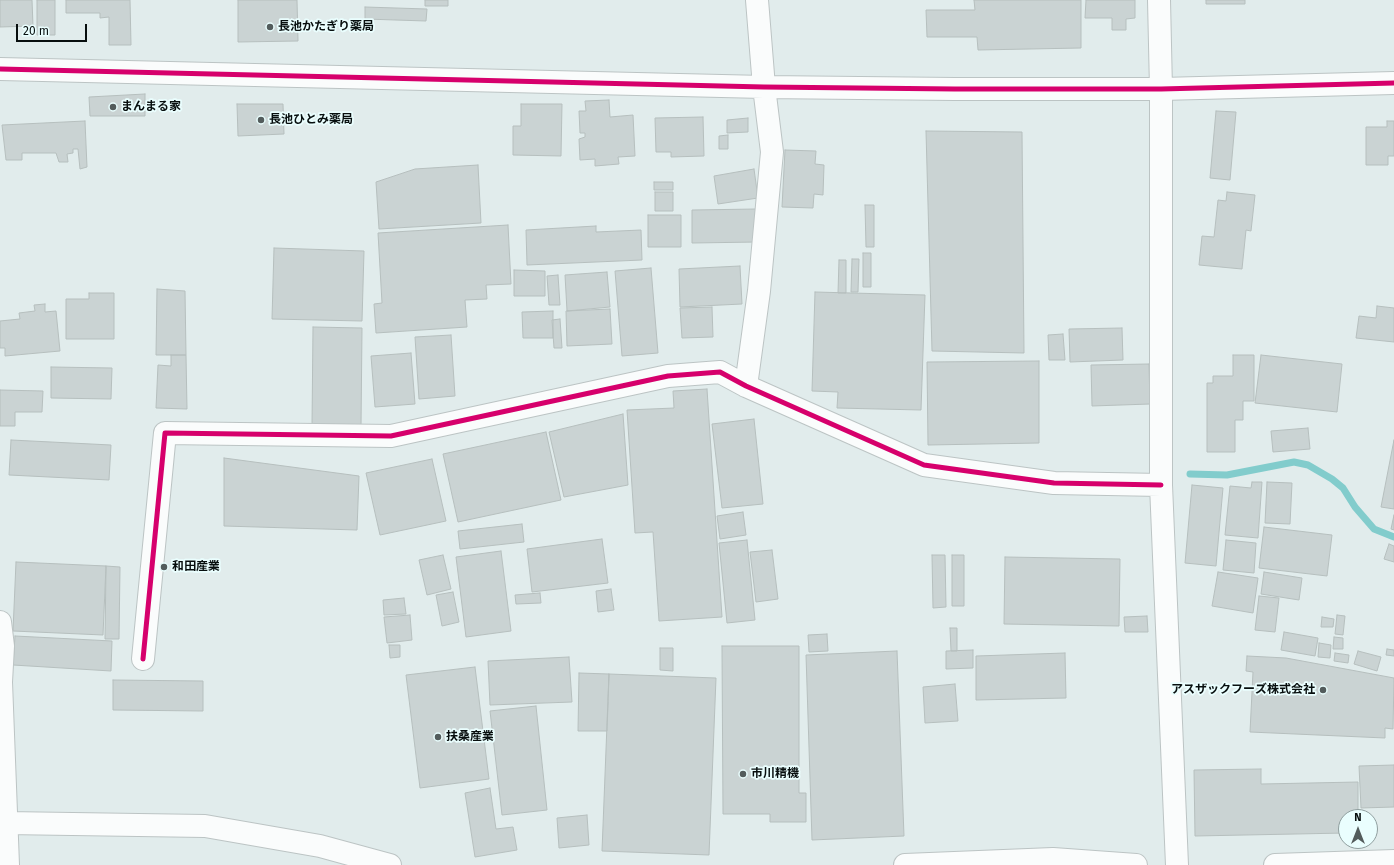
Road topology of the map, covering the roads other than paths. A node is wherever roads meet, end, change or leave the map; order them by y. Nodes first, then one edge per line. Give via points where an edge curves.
1 (757, 0) edge
2 (1159, 0) edge
3 (0, 69) edge
4 (1394, 83) edge
5 (764, 87) junction
6 (1161, 89) junction
7 (746, 386) junction
8 (1161, 485) junction
9 (0, 622) edge
10 (143, 659) dead end
11 (1, 682) edge
12 (6, 823) junction
13 (1394, 861) edge
14 (8, 865) edge
15 (390, 865) edge
16 (905, 865) edge
17 (1136, 865) edge
18 (1177, 865) edge
19 (1275, 865) edge

1 - 5 street
2 - 6 street
3 - 5 street
4 - 6 street
5 - 6 street
5 - 7 street via 772,152 759,290
6 - 8 street
7 - 8 street via 924,465 1054,484
7 - 10 street via 720,372 668,376 391,436 165,433
8 - 18 street
9 - 11 street
11 - 12 street
12 - 14 street
12 - 15 street via 204,826 320,846
13 - 19 street
16 - 17 street via 1053,859

